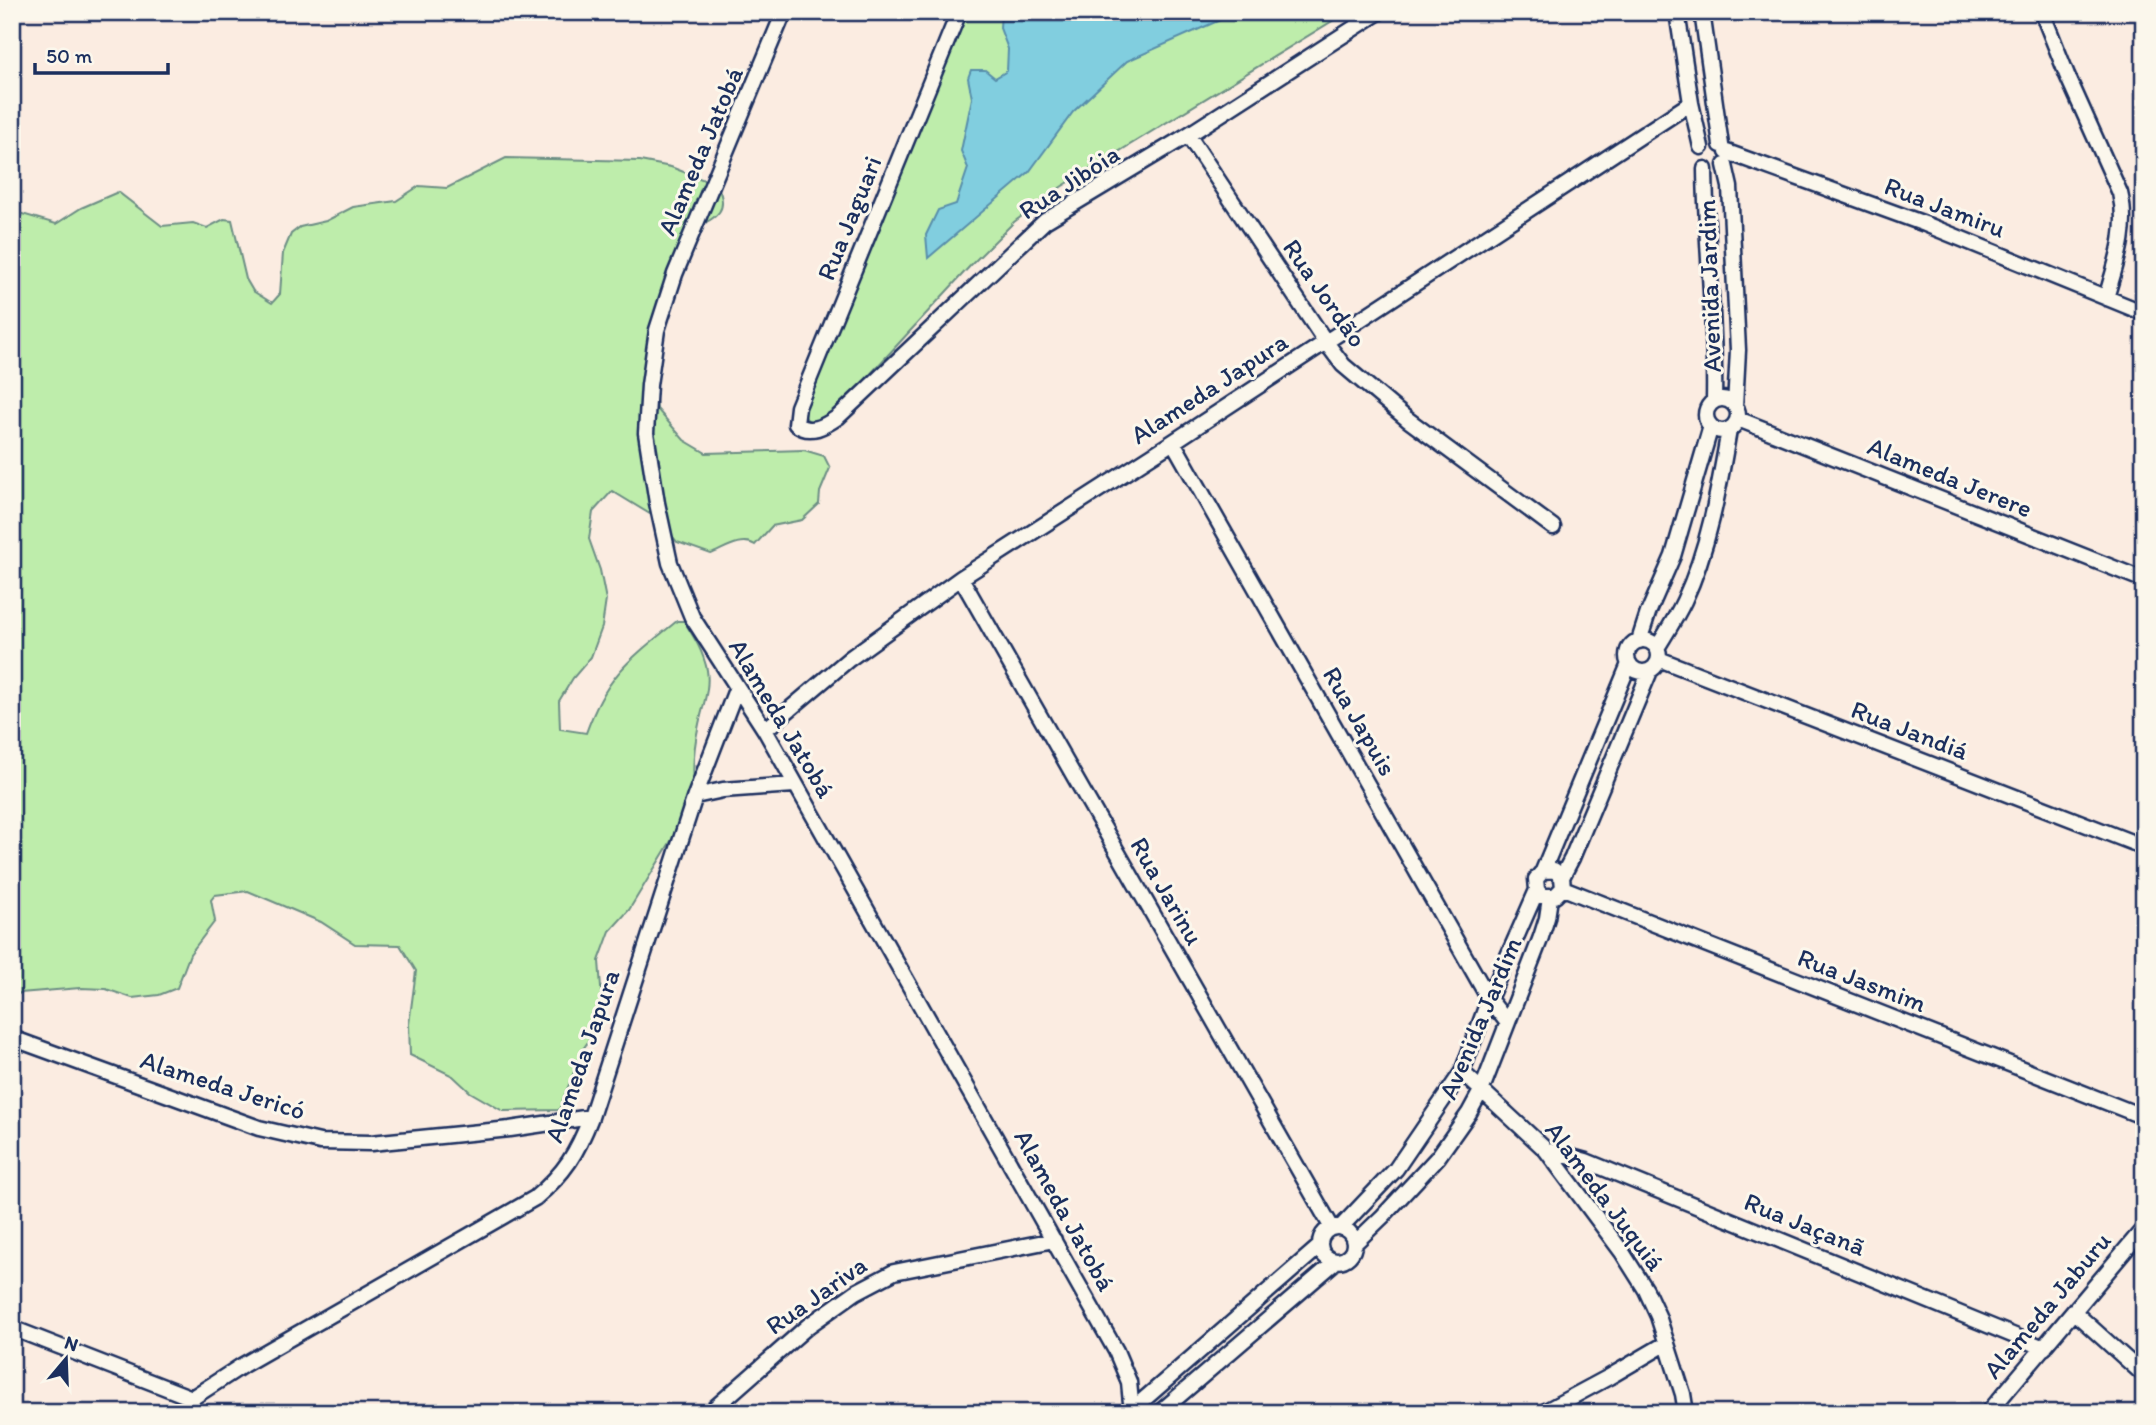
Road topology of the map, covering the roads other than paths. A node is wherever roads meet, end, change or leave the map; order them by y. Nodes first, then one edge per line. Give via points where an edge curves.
1 (784, 12) edge
2 (959, 12) edge
3 (1378, 12) edge
4 (1677, 12) edge
5 (1702, 12) edge
6 (2042, 12) edge
7 (1691, 103) junction
8 (1188, 135) junction
9 (1701, 147) junction
10 (1724, 154) junction
11 (1705, 169) junction
12 (2106, 298) junction
13 (2144, 313) edge
14 (1325, 341) junction
15 (1714, 401) junction
16 (1734, 418) junction
17 (1710, 426) junction
18 (815, 429) joint
19 (1174, 442) junction
20 (1553, 527) dead end
21 (961, 578) junction
22 (2144, 580) edge
23 (1639, 641) junction
24 (1655, 659) junction
25 (1629, 664) junction
26 (737, 687) junction
27 (765, 730) junction
28 (794, 785) junction
29 (695, 796) junction
30 (2144, 847) edge
31 (1543, 871) junction
32 (1562, 883) junction
33 (1543, 894) junction
34 (1489, 999) junction
35 (1507, 1022) junction
36 (12, 1038) edge
37 (1462, 1072) junction
38 (1482, 1089) junction
39 (591, 1117) junction
40 (2144, 1117) edge
41 (1546, 1150) junction
42 (1336, 1228) junction
43 (2144, 1228) edge
44 (1054, 1240) junction
45 (1354, 1243) junction
46 (1320, 1246) junction
47 (1335, 1262) junction
48 (2074, 1312) junction
49 (12, 1328) edge
50 (1667, 1343) junction
51 (2044, 1348) junction
52 (2144, 1375) edge
53 (192, 1398) junction
54 (1132, 1406) edge
55 (187, 1413) edge
56 (709, 1413) edge
57 (1153, 1413) edge
58 (1159, 1413) edge
59 (1542, 1413) edge
60 (1686, 1413) edge
61 (1988, 1413) edge

1 - 26 street, Alameda Jatobá via 675,274 657,330 649,385 646,433 670,563 692,618
2 - 18 street, Rua Jaguari via 798,407 796,424
3 - 8 street, Rua Jibóia
4 - 7 street
5 - 10 street, Avenida Jardim
6 - 12 street via 2125,213
7 - 9 street
7 - 14 street, Alameda Japura
8 - 14 street, Rua Jordão
8 - 18 street, Rua Jibóia via 1045,221 838,418
9 - 10 street via 1711,142
9 - 11 street via 1698,159
10 - 11 street via 1719,170
10 - 12 street, Rua Jamiru via 1925,224
10 - 16 street, Avenida Jardim via 1730,187 1738,350
11 - 15 street, Avenida Jardim
12 - 13 street, Rua Jamiru
14 - 19 street, Alameda Japura
14 - 20 street, Rua Jordão via 1343,365 1407,419
15 - 16 street via 1730,401
15 - 17 street via 1706,413
16 - 17 street via 1716,429
16 - 22 street, Alameda Jerere
16 - 24 street, Avenida Jardim via 1702,553
17 - 23 street via 1673,556
19 - 21 street, Alameda Japura
19 - 34 street, Rua Japuis
21 - 27 street, Alameda Japura via 849,659
21 - 42 street, Rua Jarinu
23 - 24 street via 1652,643
23 - 25 street via 1629,650
24 - 25 street via 1638,671
24 - 30 street, Rua Jandiá
24 - 32 street, Avenida Jardim
25 - 31 street
26 - 27 street, Alameda Jatobá
26 - 29 street, Alameda Japura
27 - 28 street, Alameda Jatobá
28 - 29 street
28 - 44 street, Alameda Jatobá
29 - 39 street, Alameda Japura
31 - 32 street via 1554,870
31 - 33 street via 1536,879
32 - 33 street via 1555,896
32 - 40 street, Rua Jasmim
33 - 34 street, Avenida Jardim
33 - 35 street, Avenida Jardim via 1544,928
34 - 35 street, Rua Japuis
34 - 37 street, Avenida Jardim
35 - 38 street, Avenida Jardim
36 - 39 street, Alameda Jericó via 260,1128 320,1142 371,1143
37 - 38 street, Alameda Juquiá
37 - 42 street, Avenida Jardim via 1396,1169
38 - 41 street, Alameda Juquiá
38 - 45 street, Avenida Jardim via 1438,1157
39 - 53 street, Alameda Japura via 569,1166 535,1198
41 - 50 street, Alameda Juquiá via 1628,1261 1646,1290
41 - 51 street, Rua Jaçanã via 1586,1161
42 - 45 street via 1352,1236
42 - 46 street via 1325,1232
43 - 48 street, Alameda Jaburu
44 - 54 street, Alameda Jatobá via 1116,1351 1129,1382
44 - 56 street, Rua Jariva via 894,1272 808,1326
45 - 47 street via 1349,1257
46 - 47 street
46 - 54 street
47 - 58 street
48 - 51 street, Alameda Jaburu
48 - 52 street
49 - 53 street
50 - 59 street
50 - 60 street, Alameda Juquiá
51 - 61 street, Alameda Jaburu
53 - 55 street
54 - 57 street via 1148,1404

